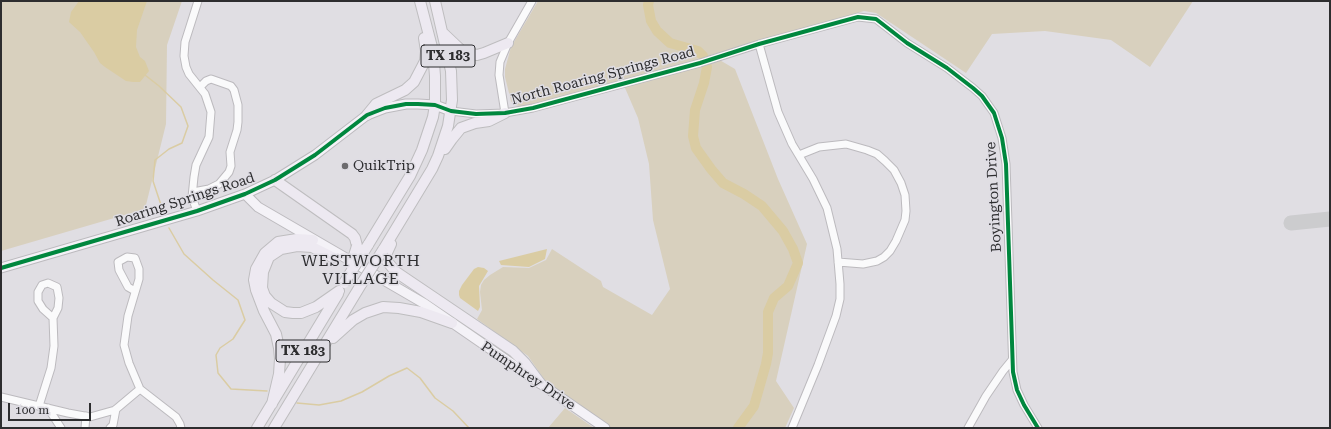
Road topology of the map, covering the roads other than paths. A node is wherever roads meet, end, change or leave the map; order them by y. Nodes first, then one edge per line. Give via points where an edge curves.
1 (198, 1) edge
2 (419, 1) edge
3 (435, 1) edge
4 (532, 1) edge
5 (443, 33) junction
6 (508, 43) junction
7 (759, 44) junction
8 (200, 87) junction
9 (435, 105) junction
10 (451, 111) junction
11 (505, 114) junction
12 (367, 115) junction
13 (799, 155) junction
14 (432, 169) junction
15 (410, 176) junction
16 (275, 180) junction
17 (423, 184) junction
18 (193, 192) junction
19 (245, 194) junction
20 (197, 210) junction
21 (402, 220) junction
22 (313, 240) junction
23 (332, 257) joint
24 (838, 262) junction
25 (1, 268) edge
26 (342, 287) junction
27 (135, 291) dead end
28 (53, 318) dead end
29 (452, 323) junction
30 (321, 351) junction
31 (1012, 360) junction
32 (540, 383) junction
33 (140, 389) junction
34 (1, 397) edge
35 (272, 404) junction
36 (39, 406) junction
37 (48, 408) junction
38 (116, 409) junction
39 (86, 416) junction
40 (61, 428) edge
41 (86, 428) edge
42 (110, 428) edge
43 (181, 428) edge
44 (257, 428) edge
45 (274, 428) edge
46 (605, 428) edge
47 (792, 428) edge
48 (968, 428) edge
49 (1038, 428) edge

1 - 8 street via 185,42 184,56 189,74
2 - 9 main road, TX 183 via 433,52
2 - 12 main road via 426,51 421,70 414,82 405,90 376,104
3 - 5 main road, TX 183
4 - 6 street
5 - 6 main road via 462,52 477,55
5 - 10 main road, TX 183 via 451,71
6 - 11 street via 500,62 499,75
7 - 11 street, North Roaring Springs Road via 700,63
7 - 13 street via 778,112
7 - 31 street, Boyington Drive via 858,17 876,18 907,43 947,68 989,104 1002,138 1006,164
8 - 18 street via 209,102 211,112 209,137 196,165
8 - 18 street via 211,79 231,86 236,96 237,130 230,152 229,172 219,184
9 - 10 street, Roaring Springs Road
9 - 12 street, Roaring Springs Road via 406,104
9 - 15 main road, TX 183 via 428,131
10 - 11 street, North Roaring Springs Road
10 - 14 main road, TX 183 via 445,136
11 - 14 main road via 461,128
12 - 16 street, Roaring Springs Road via 315,155
13 - 24 street via 827,208
13 - 24 street via 819,147 846,144 877,154 894,170 901,183 905,196 905,220 890,251 877,261 863,264
14 - 17 main road, TX 183
15 - 17 main road
15 - 26 main road, TX 183, bridge
16 - 19 street, Roaring Springs Road
16 - 26 main road, bridge via 356,238 357,246
17 - 21 main road, TX 183
18 - 20 street via 192,197
19 - 20 street, Roaring Springs Road
19 - 22 street via 258,207
20 - 25 street, Roaring Springs Road
21 - 30 main road, TX 183, bridge
21 - 32 main road via 386,255 390,266 399,275 513,351
22 - 29 street via 425,304
22 - 35 main road via 297,238 278,242 265,253 256,269 256,290 276,334 279,348 279,374
23 - 26 main road via 312,247 281,249 269,257 263,272 262,288 271,303 285,312 301,313 316,307
23 - 29 street
24 - 47 street via 840,299 836,316
26 - 35 main road, TX 183
27 - 33 street via 124,345
28 - 36 street via 54,346 51,368
29 - 30 main road via 421,312 383,307 353,320
29 - 32 street, Pumphrey Drive
30 - 45 main road, TX 183
31 - 48 street via 986,396
31 - 49 street, Boyington Drive via 1017,390
32 - 46 street, Pumphrey Drive
33 - 38 street
33 - 43 street via 176,417
34 - 36 street
35 - 44 main road, TX 183
36 - 37 street
37 - 39 street
37 - 40 street
38 - 39 street
38 - 42 street
39 - 41 street

